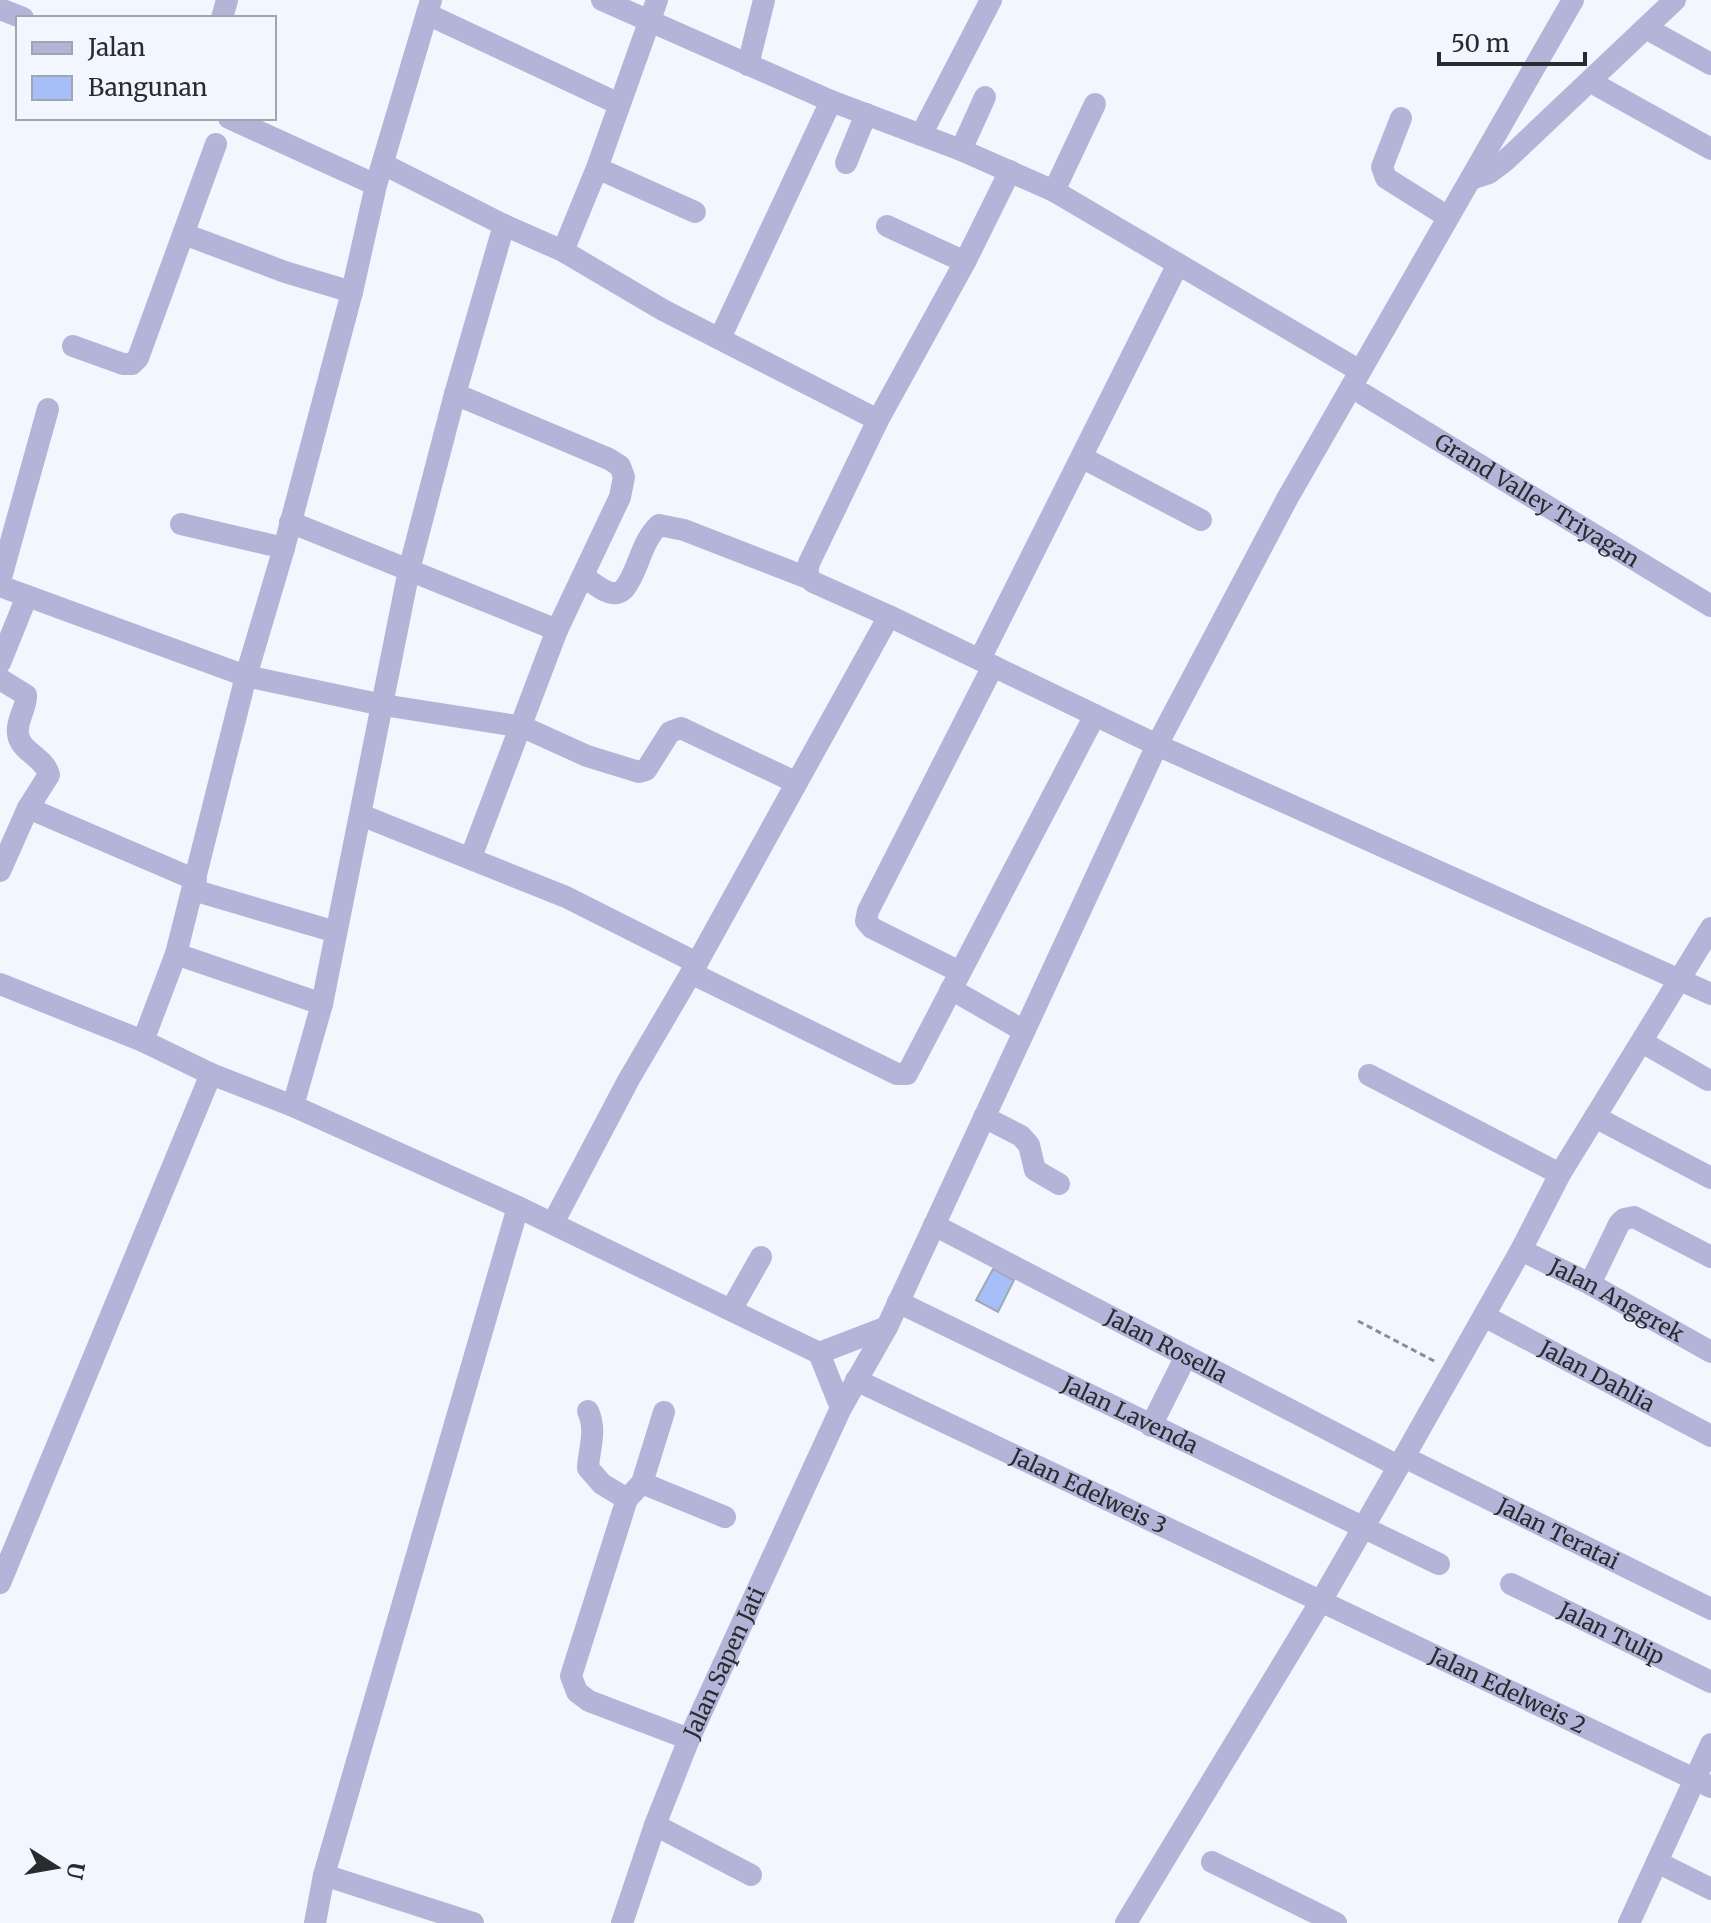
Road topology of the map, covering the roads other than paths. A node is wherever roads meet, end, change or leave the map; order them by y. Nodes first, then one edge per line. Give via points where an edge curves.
1 (602, 0) edge
2 (657, 0) edge
3 (764, 0) edge
4 (991, 0) edge
5 (1573, 0) edge
6 (1675, 0) edge
7 (429, 7) edge
8 (649, 22) junction
9 (1653, 32) dead end
10 (1711, 64) edge
11 (748, 65) junction
12 (1598, 86) dead end
13 (985, 97) dead end
14 (831, 101) junction
15 (619, 104) junction
16 (1095, 104) dead end
17 (866, 114) junction
18 (1401, 118) dead end
19 (234, 120) edge
20 (921, 135) junction
21 (216, 144) dead end
22 (1711, 149) edge
23 (961, 150) junction
24 (846, 163) dead end
25 (597, 168) junction
26 (1010, 171) junction
27 (379, 175) junction
28 (1471, 179) junction
29 (1054, 191) junction
30 (695, 212) dead end
31 (1448, 217) junction
32 (504, 225) junction
33 (887, 226) dead end
34 (184, 234) junction
35 (563, 251) junction
36 (965, 262) junction
37 (1178, 264) junction
38 (352, 292) junction
39 (720, 338) junction
40 (73, 346) dead end
41 (1360, 371) junction
42 (455, 394) junction
43 (1363, 394) dead end
44 (48, 409) dead end
45 (878, 420) junction
46 (1083, 458) junction
47 (1201, 520) dead end
48 (290, 522) junction
49 (181, 524) dead end
50 (284, 548) junction
51 (409, 570) junction
52 (584, 577) junction
53 (808, 578) junction
54 (0, 584) edge
55 (27, 596) junction
56 (1711, 606) edge
57 (889, 616) junction
58 (557, 630) junction
59 (987, 662) junction
60 (0, 663) edge
61 (246, 676) junction
62 (0, 679) edge
63 (383, 705) junction
64 (1095, 715) junction
65 (523, 727) junction
66 (1157, 745) junction
67 (795, 782) junction
68 (28, 808) junction
69 (361, 815) junction
70 (471, 857) junction
71 (0, 871) edge
72 (194, 885) junction
73 (1711, 928) edge
74 (336, 932) junction
75 (176, 954) junction
76 (694, 968) junction
77 (955, 981) junction
78 (1681, 981) junction
79 (0, 984) edge
80 (1711, 994) edge
81 (322, 1004) junction
82 (1024, 1031) junction
83 (143, 1041) junction
84 (1642, 1042) junction
85 (211, 1074) junction
86 (1369, 1075) dead end
87 (1708, 1080) dead end
88 (293, 1106) junction
89 (984, 1117) junction
90 (1595, 1117) junction
91 (1560, 1174) junction
92 (1711, 1178) edge
93 (1059, 1184) dead end
94 (518, 1207) junction
95 (553, 1223) junction
96 (934, 1225) junction
97 (1521, 1250) junction
98 (761, 1257) dead end
99 (1711, 1257) edge
100 (1590, 1284) junction
101 (898, 1302) junction
102 (731, 1310) junction
103 (1484, 1316) junction
104 (887, 1327) junction
105 (1711, 1352) edge
106 (819, 1353) junction
107 (1186, 1356) junction
108 (856, 1380) junction
109 (841, 1408) junction
110 (588, 1411) dead end
111 (664, 1412) dead end
112 (1151, 1426) junction
113 (1711, 1436) edge
114 (1401, 1462) junction
115 (635, 1491) junction
116 (725, 1517) dead end
117 (1363, 1526) junction
118 (1439, 1564) dead end
119 (0, 1583) edge
120 (1511, 1584) dead end
121 (1321, 1601) junction
122 (1711, 1609) edge
123 (1711, 1682) edge
124 (689, 1739) junction
125 (1711, 1744) edge
126 (1703, 1783) edge
127 (655, 1825) junction
128 (1212, 1862) dead end
129 (1657, 1862) junction
130 (324, 1875) junction
131 (751, 1875) dead end
132 (1711, 1889) edge
133 (315, 1923) edge
134 (473, 1923) edge
135 (622, 1923) edge
136 (1126, 1923) edge
137 (1336, 1923) edge
138 (1629, 1923) edge

1 - 8 street
2 - 8 street
3 - 11 street
4 - 20 street
5 - 28 street, Jalan Sapen Jati
6 - 28 street via 1505,161
7 - 15 street
7 - 27 street
8 - 11 street
8 - 15 street
9 - 10 street
11 - 14 street
12 - 22 street
13 - 23 street
14 - 17 street
14 - 39 street
15 - 25 street
16 - 29 street
17 - 20 street
17 - 24 street
18 - 31 street via 1382,167 1386,178
19 - 27 street
20 - 23 street
21 - 34 street
23 - 26 street
25 - 30 street
25 - 35 street
26 - 29 street
26 - 36 street
27 - 32 street
27 - 38 street
28 - 31 street, Jalan Sapen Jati
29 - 37 street
31 - 41 street, Jalan Sapen Jati
32 - 35 street
32 - 42 street
33 - 36 street
34 - 38 street
34 - 40 street via 138,358 123,364
35 - 39 street
36 - 45 street
37 - 41 street
37 - 46 street
38 - 48 street
39 - 45 street
41 - 66 street, Jalan Sapen Jati
42 - 51 street
42 - 52 street via 620,466 620,497
43 - 56 street, Grand Valley Triyagan
44 - 54 street
45 - 53 street via 809,563
46 - 47 street
46 - 59 street via 1029,558
48 - 50 street
48 - 51 street
49 - 50 street
50 - 61 street
51 - 58 street
51 - 63 street
52 - 53 street via 617,594 659,525
52 - 58 street
53 - 57 street
54 - 55 street
55 - 60 street
55 - 61 street
57 - 59 street
57 - 67 street
58 - 65 street
59 - 64 street
59 - 77 street via 866,921
61 - 63 street
61 - 72 street
62 - 68 street via 26,695 19,737 48,769
63 - 65 street
63 - 69 street
64 - 66 street
64 - 77 street
65 - 67 street via 639,772 646,770 670,732 681,728
65 - 70 street
66 - 78 street
66 - 82 street, Jalan Sapen Jati
67 - 76 street
68 - 71 street
68 - 72 street
69 - 70 street
69 - 74 street
70 - 76 street via 566,897
72 - 74 street
72 - 75 street
73 - 78 street
74 - 81 street
75 - 81 street
75 - 83 street
76 - 77 street via 900,1075 909,1071
76 - 95 street
77 - 82 street
78 - 80 street
78 - 84 street
79 - 83 street
81 - 88 street
82 - 89 street, Jalan Sapen Jati
83 - 85 street
84 - 87 street
84 - 90 street
85 - 88 street
85 - 119 street
86 - 91 street
88 - 94 street
89 - 93 street via 1021,1136 1035,1170
89 - 96 street, Jalan Sapen Jati
90 - 91 street
90 - 92 street
91 - 97 street
94 - 95 street
94 - 130 street
95 - 102 street
96 - 101 street, Jalan Sapen Jati
96 - 107 street, Jalan Rosella
97 - 100 street, Jalan Anggrek
97 - 103 street
98 - 102 street
99 - 100 street via 1634,1217 1624,1219
100 - 105 street, Jalan Anggrek
101 - 104 street, Jalan Sapen Jati
101 - 112 street, Jalan Lavenda
102 - 106 street
103 - 113 street, Jalan Dahlia
103 - 114 street
104 - 106 street
104 - 108 street, Jalan Sapen Jati
106 - 109 street
107 - 112 street
107 - 114 street, Jalan Rosella
108 - 109 street, Jalan Sapen Jati
108 - 121 street, Jalan Edelweis 3
109 - 124 street, Jalan Sapen Jati
110 - 115 street via 593,1421 588,1468 602,1484
111 - 115 street
112 - 117 street, Jalan Lavenda
114 - 117 street
114 - 122 street, Jalan Teratai
115 - 116 street
115 - 124 street via 571,1676 577,1692 589,1701
117 - 118 street, Jalan Lavenda
117 - 121 street
120 - 123 street, Jalan Tulip
121 - 126 street, Jalan Edelweis 2
121 - 136 street
124 - 127 street, Jalan Sapen Jati
125 - 126 street
126 - 129 street
127 - 131 street
127 - 135 street, Jalan Sapen Jati
128 - 137 street
129 - 132 street
129 - 138 street
130 - 133 street
130 - 134 street

